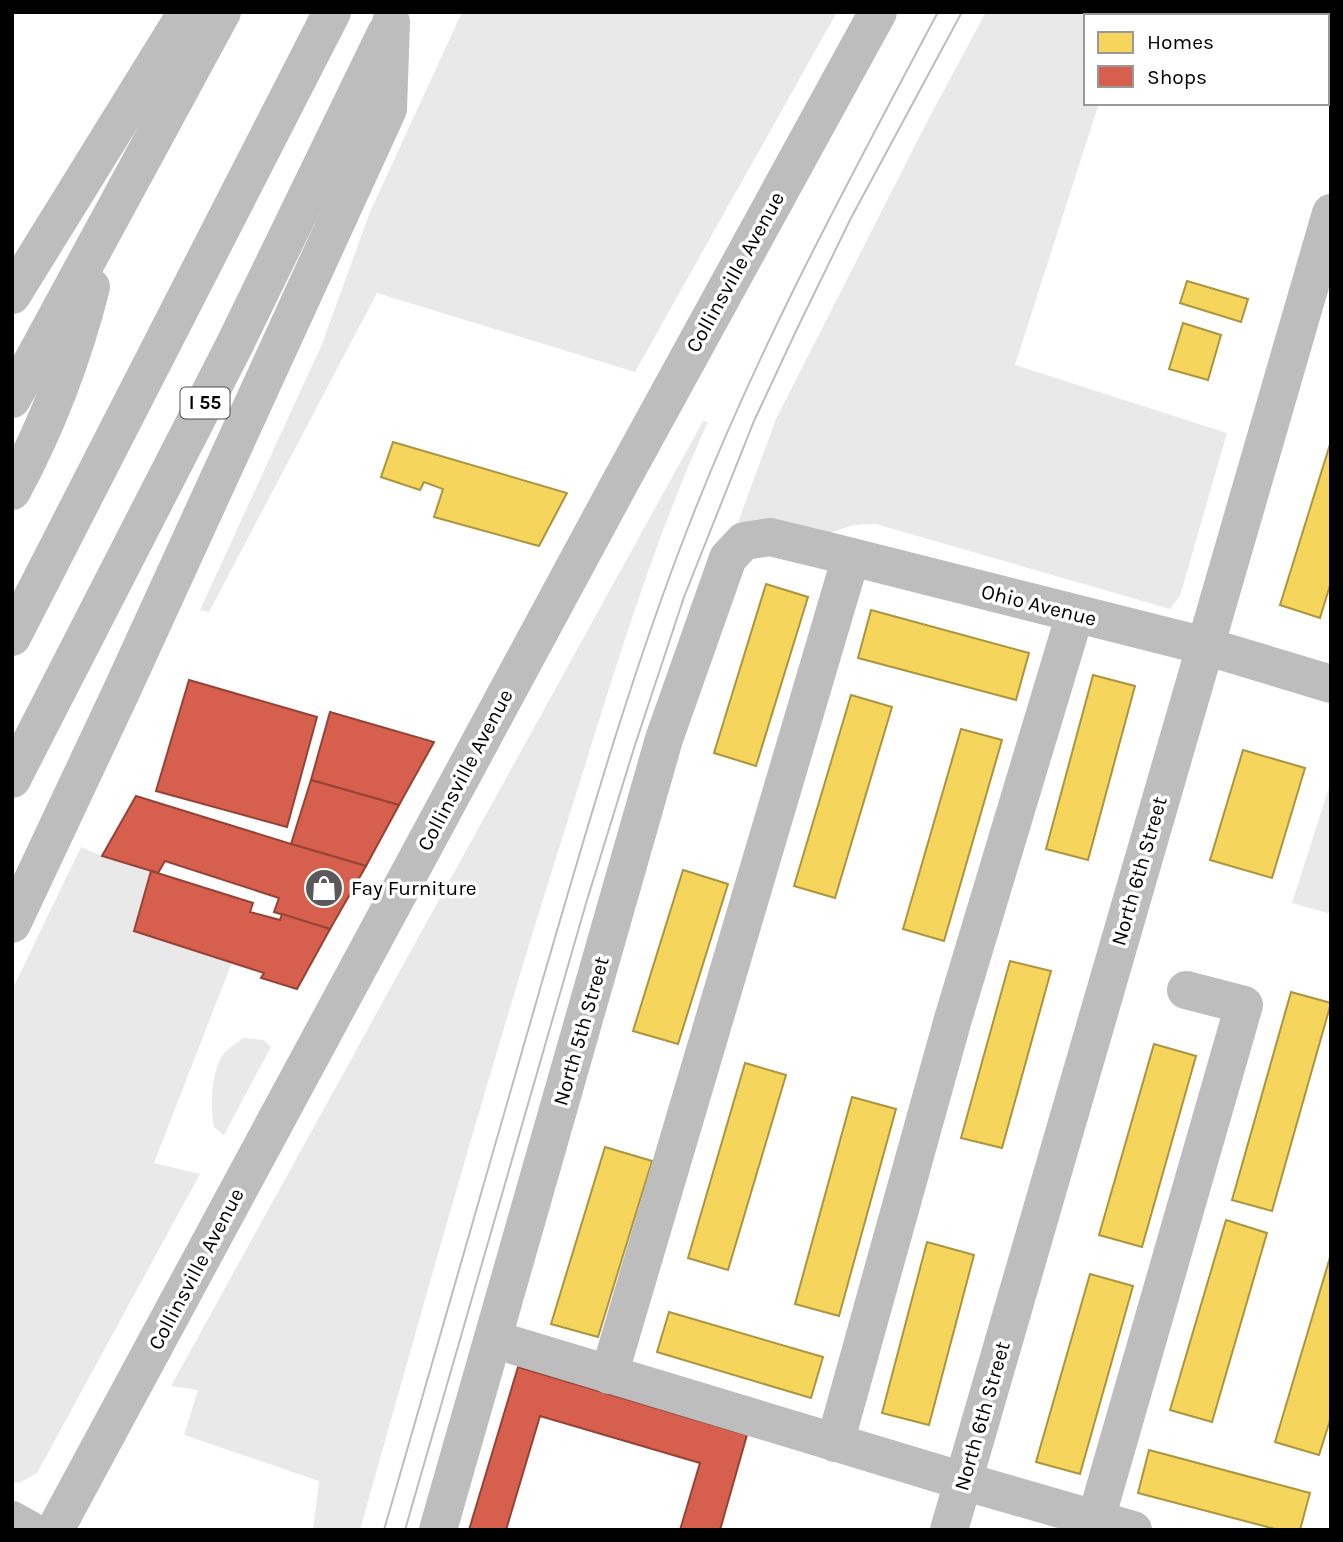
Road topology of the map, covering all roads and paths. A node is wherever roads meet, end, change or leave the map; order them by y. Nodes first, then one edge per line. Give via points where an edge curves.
1 (187, 12) edge
2 (222, 12) edge
3 (332, 12) edge
4 (878, 12) edge
5 (393, 17) edge
6 (1331, 213) edge
7 (105, 231) junction
8 (12, 295) edge
9 (12, 399) edge
10 (12, 491) edge
11 (744, 541) joint
12 (851, 557) junction
13 (1075, 614) junction
14 (12, 637) edge
15 (1205, 646) junction
16 (1331, 684) edge
17 (12, 779) edge
18 (12, 923) edge
19 (1186, 990) dead end
20 (492, 1339) junction
21 (609, 1375) junction
22 (835, 1443) junction
23 (963, 1481) junction
24 (1096, 1519) junction
25 (12, 1520) edge
26 (30, 1530) edge
27 (55, 1530) edge
28 (438, 1530) edge
29 (948, 1530) edge
30 (1133, 1530) edge

1 - 8 main road
2 - 7 main road
3 - 14 main road
4 - 27 main road, Collinsville Avenue
5 - 17 main road, I 55 via 235,344
5 - 18 main road via 388,109
6 - 15 main road, North 6th Street
7 - 9 main road
7 - 10 main road via 57,397
11 - 12 main road, Ohio Avenue via 770,537
11 - 20 main road, North 5th Street via 728,558 664,739
12 - 13 main road, Ohio Avenue
12 - 21 main road
13 - 15 main road, Ohio Avenue
13 - 22 main road via 956,1007
15 - 16 main road, Ohio Avenue
15 - 23 main road, North 6th Street
19 - 24 main road via 1244,1005
20 - 21 main road
20 - 28 main road, North 5th Street
21 - 22 main road
22 - 23 main road
23 - 24 main road
23 - 29 main road, North 6th Street
24 - 30 main road
25 - 26 main road

